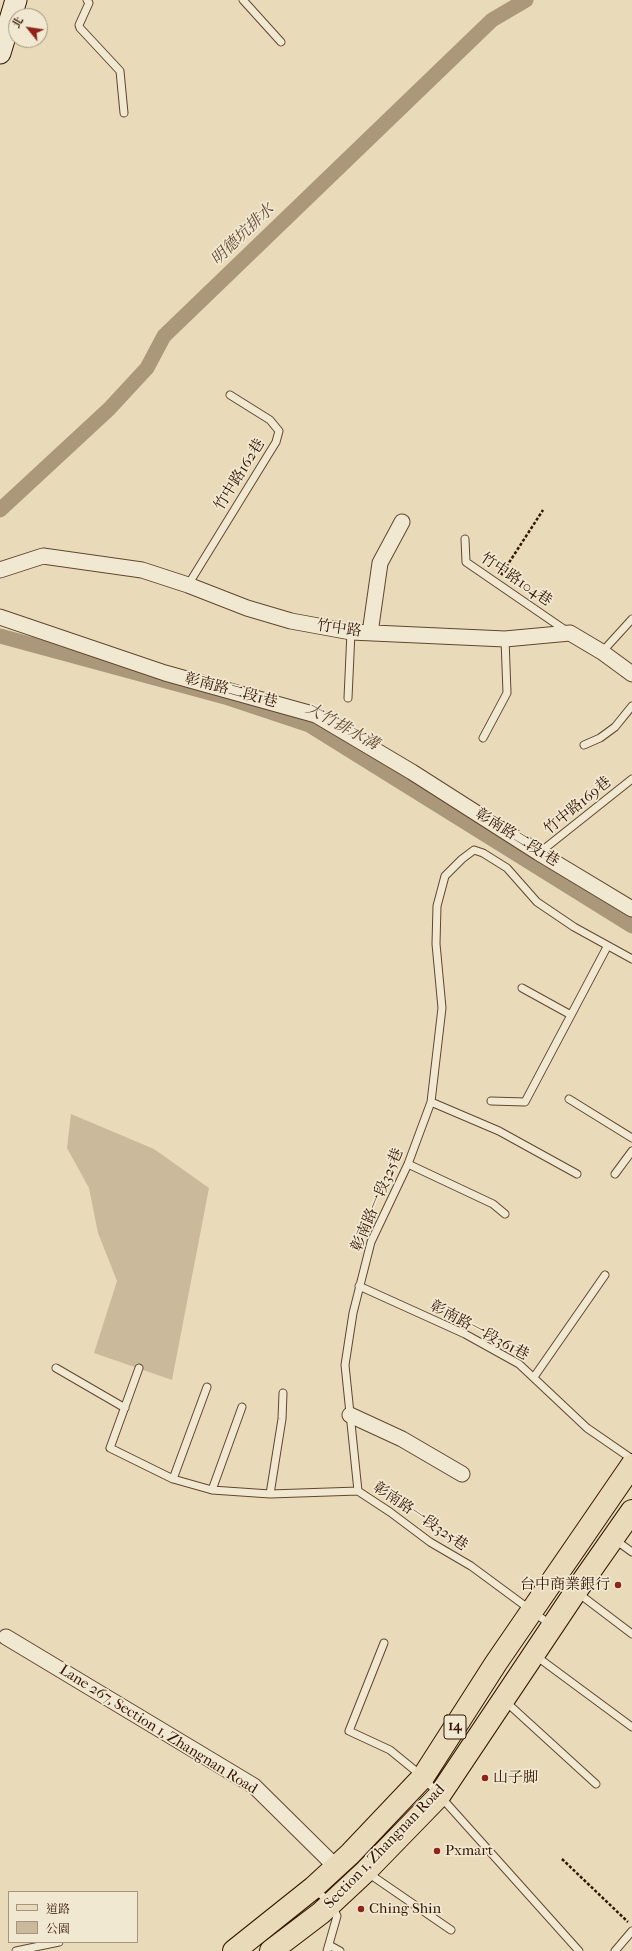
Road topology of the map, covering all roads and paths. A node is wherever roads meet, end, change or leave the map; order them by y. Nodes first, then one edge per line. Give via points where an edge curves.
1 (16, 0) edge
2 (87, 0) edge
3 (243, 0) edge
4 (281, 42) dead end
5 (0, 53) edge
6 (124, 113) dead end
7 (230, 395) dead end
8 (543, 510) dead end
9 (402, 522) dead end
10 (464, 539) dead end
11 (0, 570) edge
12 (496, 583) junction
13 (188, 585) junction
14 (0, 617) edge
15 (632, 619) edge
16 (351, 632) junction
17 (370, 633) junction
18 (570, 633) junction
19 (505, 639) junction
20 (602, 652) junction
21 (632, 674) edge
22 (348, 698) dead end
23 (632, 706) edge
24 (483, 738) dead end
25 (584, 745) dead end
26 (632, 779) edge
27 (539, 853) junction
28 (632, 909) edge
29 (607, 947) junction
30 (632, 959) edge
31 (522, 988) dead end
32 (571, 1015) junction
33 (569, 1098) dead end
34 (491, 1101) dead end
35 (431, 1102) junction
36 (632, 1138) edge
37 (632, 1151) edge
38 (408, 1164) junction
39 (577, 1174) dead end
40 (615, 1174) dead end
41 (504, 1214) dead end
42 (605, 1276) dead end
43 (359, 1286) junction
44 (56, 1368) dead end
45 (139, 1368) dead end
46 (534, 1377) junction
47 (206, 1387) dead end
48 (283, 1393) dead end
49 (242, 1407) dead end
50 (124, 1408) junction
51 (350, 1415) junction
52 (632, 1459) edge
53 (632, 1465) edge
54 (462, 1474) dead end
55 (173, 1478) junction
56 (212, 1490) junction
57 (358, 1491) junction
58 (270, 1494) junction
59 (632, 1511) edge
60 (613, 1538) junction
61 (632, 1552) edge
62 (576, 1591) junction
63 (532, 1611) junction
64 (553, 1627) junction
65 (632, 1634) edge
66 (6, 1637) dead end
67 (384, 1643) dead end
68 (535, 1654) junction
69 (504, 1699) junction
70 (632, 1727) edge
71 (422, 1777) junction
72 (596, 1784) dead end
73 (439, 1796) junction
74 (562, 1859) dead end
75 (336, 1867) junction
76 (366, 1871) junction
77 (313, 1888) junction
78 (330, 1903) junction
79 (632, 1926) edge
80 (451, 1930) dead end
81 (632, 1931) edge
82 (54, 1943) edge
83 (328, 1948) edge
84 (16, 1951) edge
85 (234, 1951) edge
86 (271, 1951) edge
87 (340, 1951) edge
88 (579, 1951) edge
89 (615, 1951) edge

1 - 5 street
2 - 6 lane via 89,3 79,25 120,70
3 - 4 lane
7 - 13 lane, 竹中路162巷 via 270,420 279,431 276,442
8 - 12 path
9 - 17 street via 380,563
10 - 12 lane, 竹中路104巷 via 466,562
11 - 13 street, 竹中路 via 43,556 142,570
12 - 18 lane, 竹中路104巷
13 - 16 street, 竹中路 via 291,621
14 - 27 street, 彰南路二段1巷 via 165,673 316,715 412,772
15 - 20 lane
16 - 17 street, 竹中路
16 - 22 lane
17 - 19 street, 竹中路
18 - 19 street, 竹中路
18 - 20 street
19 - 24 lane via 507,693
20 - 21 street
23 - 25 lane via 615,726 600,738
26 - 27 lane, 竹中路169巷
27 - 28 street, 彰南路二段1巷
29 - 30 lane
29 - 32 lane
29 - 35 lane, 彰南路一段325巷 via 537,902 507,868 483,853 474,850 462,859 445,876 437,906 436,944 442,1008
31 - 32 lane
32 - 34 lane via 524,1102
33 - 36 lane
35 - 38 lane, 彰南路一段325巷
35 - 39 lane via 499,1130
37 - 40 lane
38 - 41 lane via 493,1204
38 - 43 lane, 彰南路一段325巷 via 371,1242
42 - 46 lane
43 - 46 lane, 彰南路一段361巷 via 465,1334 519,1364
43 - 51 lane, 彰南路一段325巷 via 352,1313 345,1364
44 - 50 lane
45 - 50 lane
46 - 52 lane, 彰南路一段361巷 via 587,1428
47 - 55 lane
48 - 58 lane via 282,1419
49 - 56 lane
50 - 55 lane via 110,1448
51 - 54 street via 402,1439
51 - 57 lane, 彰南路一段325巷
53 - 63 main road, Section 1, Zhangnan Road / 14
55 - 56 lane
56 - 58 lane
57 - 58 lane
57 - 63 lane, 彰南路一段325巷 via 430,1542 471,1566
59 - 60 main road, Section 1, Zhangnan Road / 14
60 - 61 lane
60 - 62 main road, Section 1, Zhangnan Road / 14
62 - 64 main road, Section 1, Zhangnan Road / 14
62 - 65 lane
63 - 64 lane, 彰南路一段325巷
63 - 71 main road, Section 1, Zhangnan Road / 14
64 - 68 main road, Section 1, Zhangnan Road / 14
66 - 75 street, Lane 267, Section 1, Zhangnan Road via 254,1786
67 - 71 lane via 349,1732 390,1750
68 - 69 main road, Section 1, Zhangnan Road / 14
68 - 70 lane
69 - 72 lane
69 - 73 main road, Section 1, Zhangnan Road / 14
71 - 73 lane
71 - 75 main road, Section 1, Zhangnan Road / 14
73 - 76 main road, Section 1, Zhangnan Road / 14
73 - 88 lane
74 - 79 path
75 - 77 main road, Section 1, Zhangnan Road / 14
76 - 78 main road, Section 1, Zhangnan Road / 14
76 - 80 lane
77 - 78 lane
77 - 85 main road, Section 1, Zhangnan Road / 14
78 - 83 lane via 337,1916
78 - 86 main road, Section 1, Zhangnan Road / 14 via 321,1913
81 - 89 lane
82 - 84 lane
83 - 87 lane

